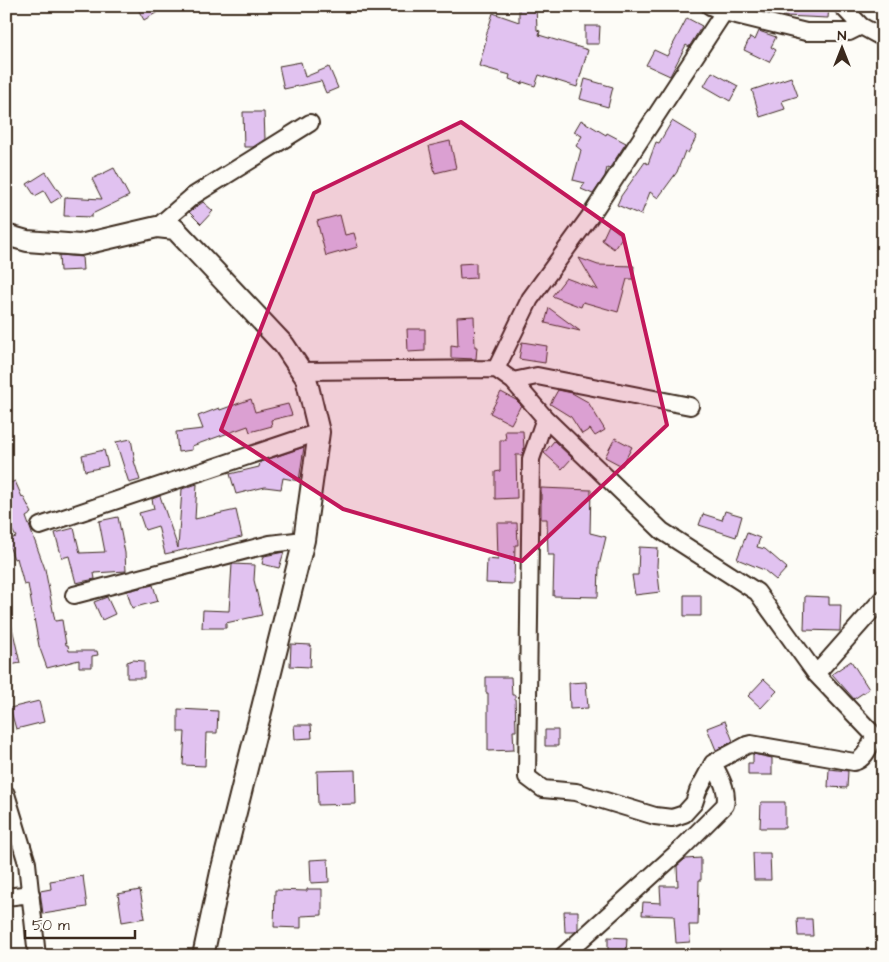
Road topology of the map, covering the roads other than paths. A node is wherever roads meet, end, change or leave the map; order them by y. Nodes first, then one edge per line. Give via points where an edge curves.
1 (842, 6) edge
2 (717, 9) edge
3 (861, 26) junction
4 (883, 38) edge
5 (310, 123) dead end
6 (157, 227) junction
7 (6, 235) edge
8 (496, 369) junction
9 (302, 371) junction
10 (513, 381) junction
11 (690, 406) dead end
12 (545, 418) junction
13 (319, 432) junction
14 (40, 526) dead end
15 (304, 540) junction
16 (74, 595) dead end
17 (883, 598) edge
18 (816, 674) junction
19 (879, 737) edge
20 (713, 763) junction
21 (6, 794) edge
22 (31, 894) junction
23 (6, 897) edge
24 (37, 956) edge
25 (203, 956) edge
26 (562, 956) edge

1 - 3 street
2 - 3 street via 806,32 849,32
2 - 8 street via 592,215 530,299
3 - 4 street
5 - 6 street via 193,196
6 - 7 street via 80,245 27,242
6 - 9 street via 175,229 284,345
8 - 9 street
8 - 10 street
9 - 13 street
10 - 11 street via 537,376
10 - 12 street
12 - 18 street via 662,531 757,592
12 - 20 street via 531,459 527,777 543,788 576,792 655,816 672,818 684,814 694,804
13 - 14 street
13 - 15 street
15 - 16 street via 270,544
15 - 25 street
17 - 18 street
18 - 19 street
19 - 20 street via 859,761 846,762 751,744
20 - 26 street via 724,786 725,805
21 - 22 street via 28,863
22 - 23 street
22 - 24 street

